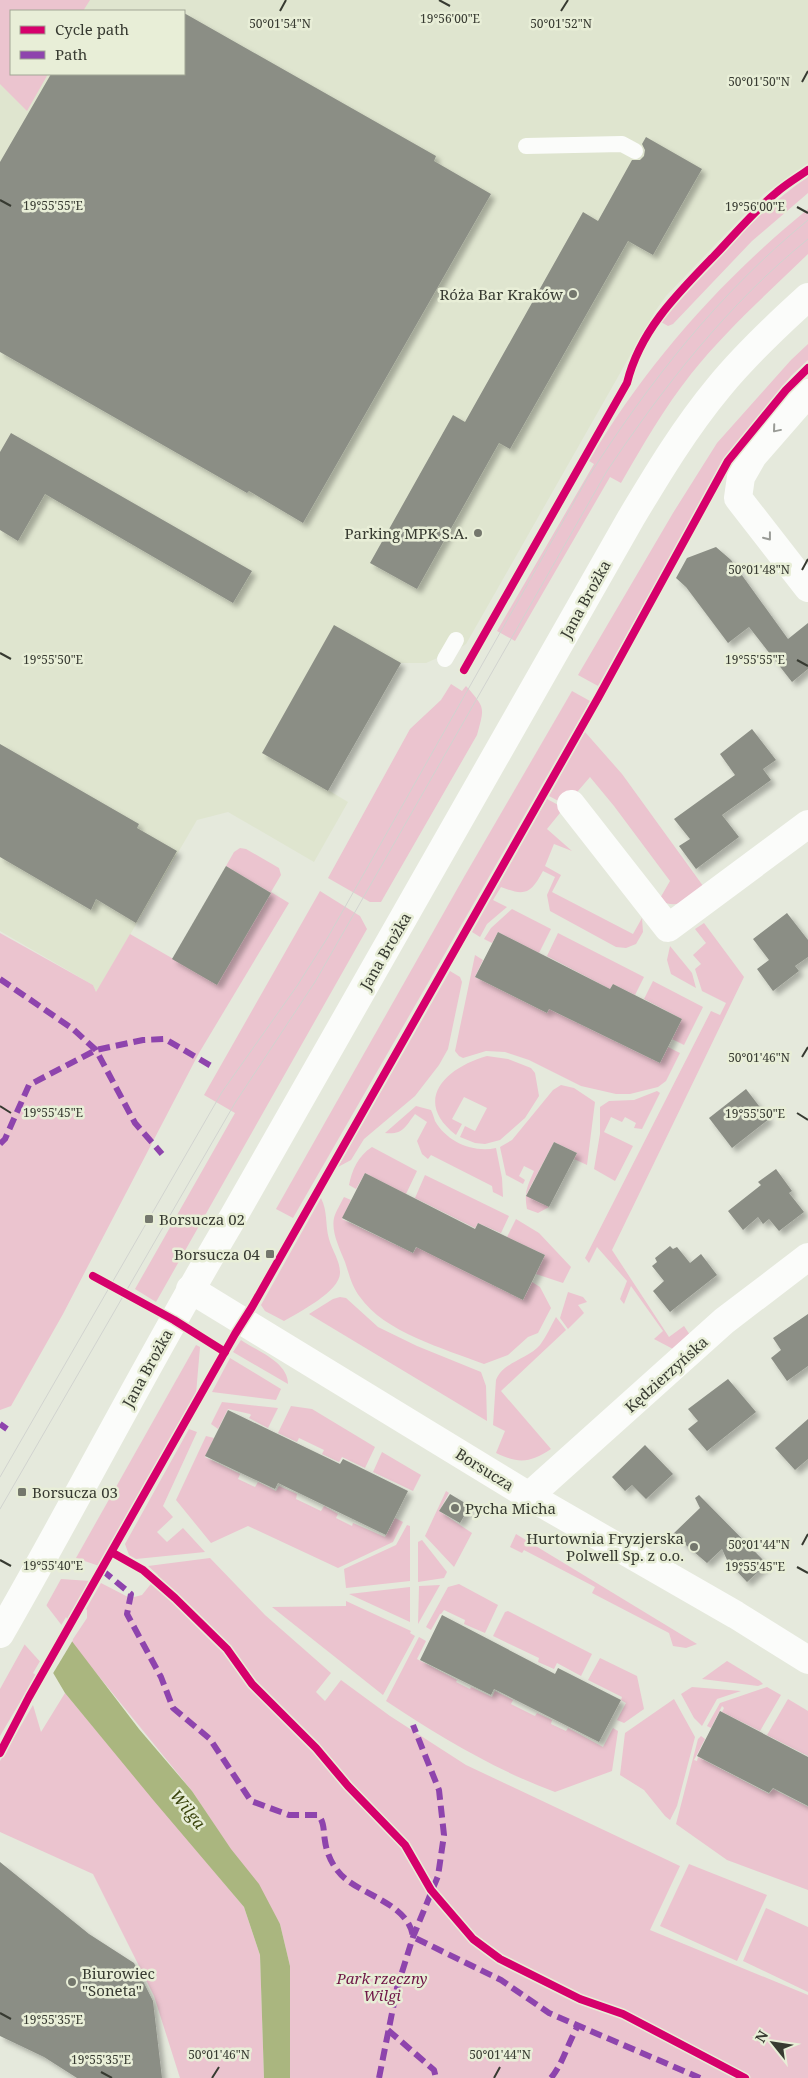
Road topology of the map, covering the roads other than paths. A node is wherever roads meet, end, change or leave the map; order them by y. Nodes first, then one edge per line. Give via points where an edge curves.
1 (526, 146) dead end
2 (635, 150) dead end
3 (808, 296) edge
4 (808, 393) edge
5 (808, 588) edge
6 (456, 640) dead end
7 (445, 659) dead end
8 (571, 804) dead end
9 (808, 824) edge
10 (808, 1257) edge
11 (190, 1289) junction
12 (529, 1496) junction
13 (0, 1634) edge
14 (808, 1660) edge

1 - 2 lane via 622,144
3 - 11 street, Jana Brożka via 759,342 673,449
4 -> 5 street via 753,456 741,477 738,498
6 - 7 lane
8 - 9 street via 668,928
10 - 12 street, Kędzierzyńska via 724,1321
11 - 12 street, Borsucza
11 - 13 street, Jana Brożka
12 - 14 street, Borsucza

